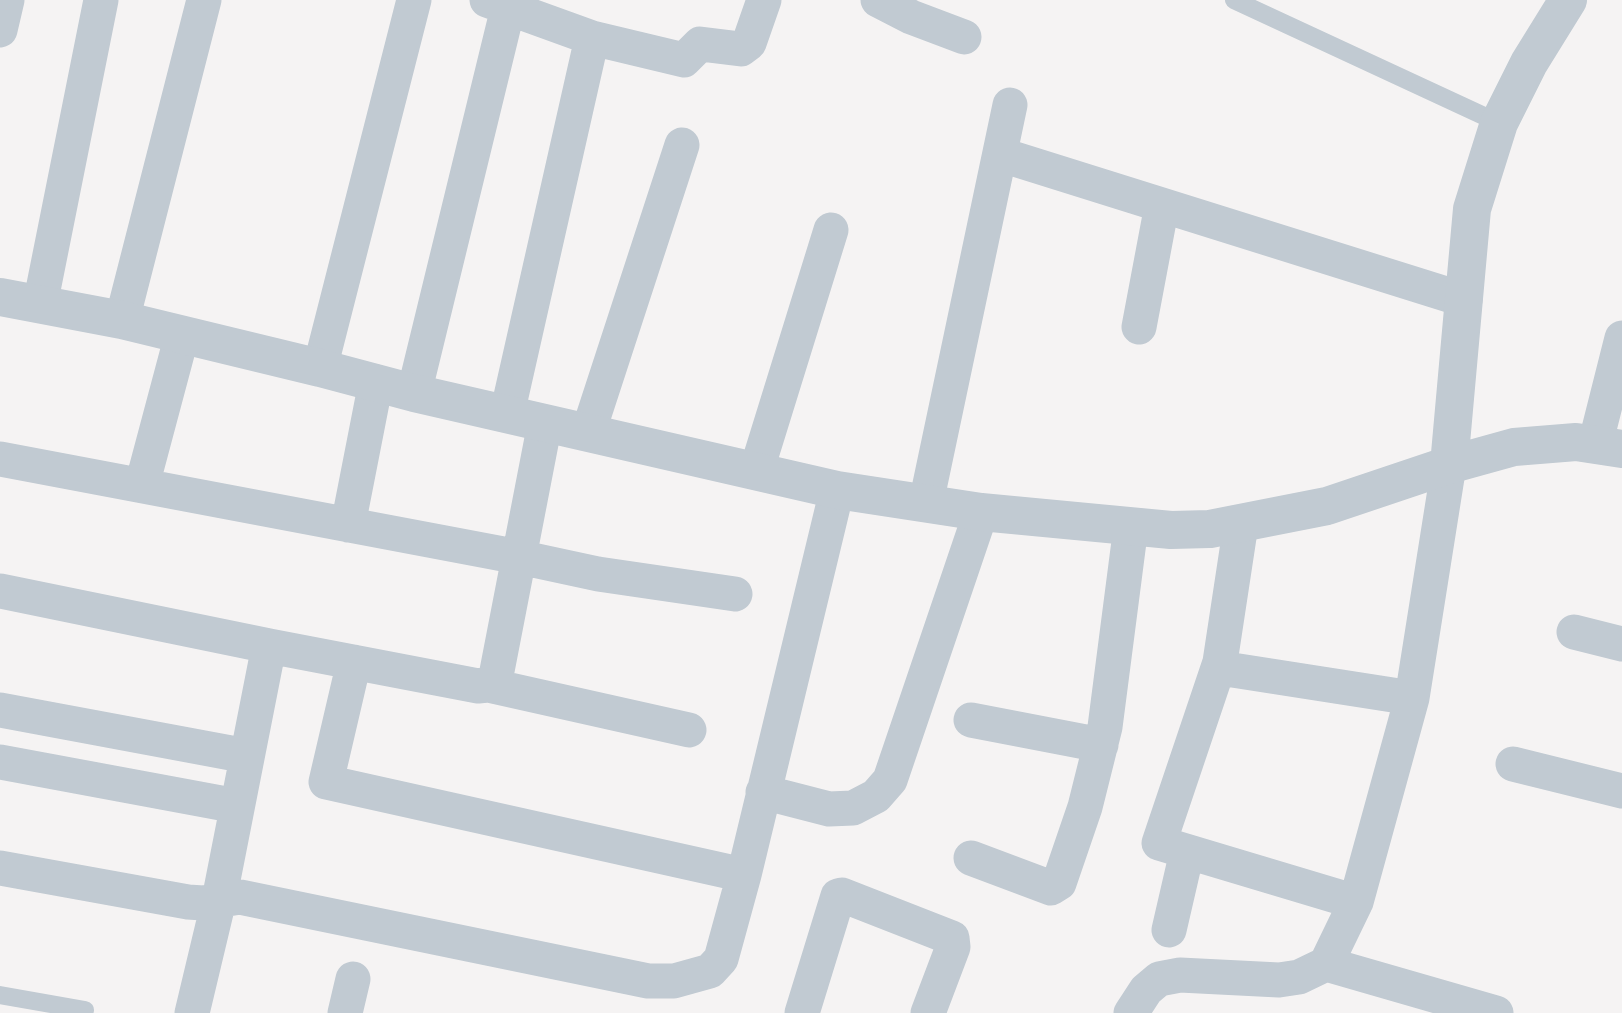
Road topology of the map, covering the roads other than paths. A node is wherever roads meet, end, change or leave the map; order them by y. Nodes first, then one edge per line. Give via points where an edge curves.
1 (7, 0) edge
2 (101, 0) edge
3 (204, 0) edge
4 (414, 0) edge
5 (764, 0) edge
6 (878, 0) edge
7 (1234, 0) edge
8 (1567, 0) edge
9 (497, 4) edge
10 (0, 30) edge
11 (964, 37) dead end
12 (592, 38) junction
13 (1010, 105) dead end
14 (1499, 123) junction
15 (682, 145) dead end
16 (1002, 155) junction
17 (1163, 205) junction
18 (831, 230) dead end
19 (0, 297) edge
20 (1465, 300) junction
21 (40, 305) junction
22 (122, 320) junction
23 (1139, 327) dead end
24 (182, 335) junction
25 (1622, 338) edge
26 (320, 368) junction
27 (376, 382) junction
28 (414, 393) junction
29 (507, 414) junction
30 (545, 423) junction
31 (588, 433) junction
32 (1609, 447) edge
33 (0, 459) edge
34 (1449, 465) junction
35 (756, 472) junction
36 (142, 485) junction
37 (836, 490) junction
38 (926, 503) junction
39 (981, 512) junction
40 (1241, 524) junction
41 (348, 525) junction
42 (1131, 526) junction
43 (519, 557) junction
44 (0, 591) edge
45 (735, 594) dead end
46 (1574, 632) dead end
47 (1622, 644) edge
48 (269, 646) junction
49 (354, 662) junction
50 (1220, 662) junction
51 (488, 685) junction
52 (1412, 698) junction
53 (0, 710) edge
54 (971, 720) dead end
55 (689, 730) dead end
56 (1101, 745) junction
57 (247, 756) junction
58 (0, 762) edge
59 (1513, 764) dead end
60 (1622, 791) edge
61 (762, 792) junction
62 (237, 806) junction
63 (1187, 852) junction
64 (971, 858) dead end
65 (0, 868) edge
66 (744, 875) junction
67 (219, 900) junction
68 (1356, 902) junction
69 (1169, 930) dead end
70 (1326, 964) junction
71 (353, 978) dead end
72 (0, 995) edge
73 (85, 1010) dead end
74 (192, 1013) edge
75 (345, 1013) edge
76 (802, 1013) edge
77 (928, 1013) edge
78 (1131, 1013) edge
79 (1496, 1013) edge

1 - 10 street
2 - 21 street
3 - 22 street
4 - 26 street
5 - 12 street via 749,43 741,48 701,44 684,60
6 - 11 street
7 - 14 lane
8 - 14 street
9 - 12 street
9 - 28 street
12 - 29 street
13 - 16 street
14 - 20 street via 1472,209
15 - 31 street
16 - 17 street
16 - 38 street
17 - 20 street
17 - 23 street
18 - 35 street
19 - 21 street
20 - 34 street
21 - 22 street
22 - 24 street
24 - 26 street
24 - 36 street
25 - 32 street
26 - 27 street
27 - 28 street
27 - 41 street
28 - 29 street
29 - 30 street
30 - 31 street
30 - 43 street
31 - 35 street
32 - 34 street via 1576,442 1514,447
33 - 36 street
34 - 40 street via 1327,506
34 - 52 street
35 - 37 street
36 - 41 street
37 - 38 street
37 - 61 street
38 - 39 street
39 - 42 street
39 - 61 street via 890,780 876,796 853,808 829,809
40 - 42 street via 1171,530
40 - 50 street
41 - 43 street
42 - 56 street
43 - 45 street
43 - 51 street via 496,676
44 - 48 street
46 - 47 street
48 - 49 street
48 - 57 street
49 - 51 street
49 - 66 street via 326,782
50 - 52 street via 1226,669
50 - 63 street via 1160,844
51 - 55 street
52 - 68 street
53 - 57 street
54 - 56 street
56 - 64 street via 1056,887
57 - 62 street
58 - 62 street
59 - 60 street
61 - 66 street
62 - 67 street
63 - 68 street
63 - 69 street
65 - 67 street via 163,899
66 - 67 street via 721,960 710,971 674,981 648,981 240,897
67 - 74 street
68 - 70 street
70 - 78 street via 1299,977 1279,980 1180,975 1160,979 1146,990
70 - 79 street
71 - 75 street
72 - 73 lane
76 - 77 street via 838,896 845,895 952,938 953,947

